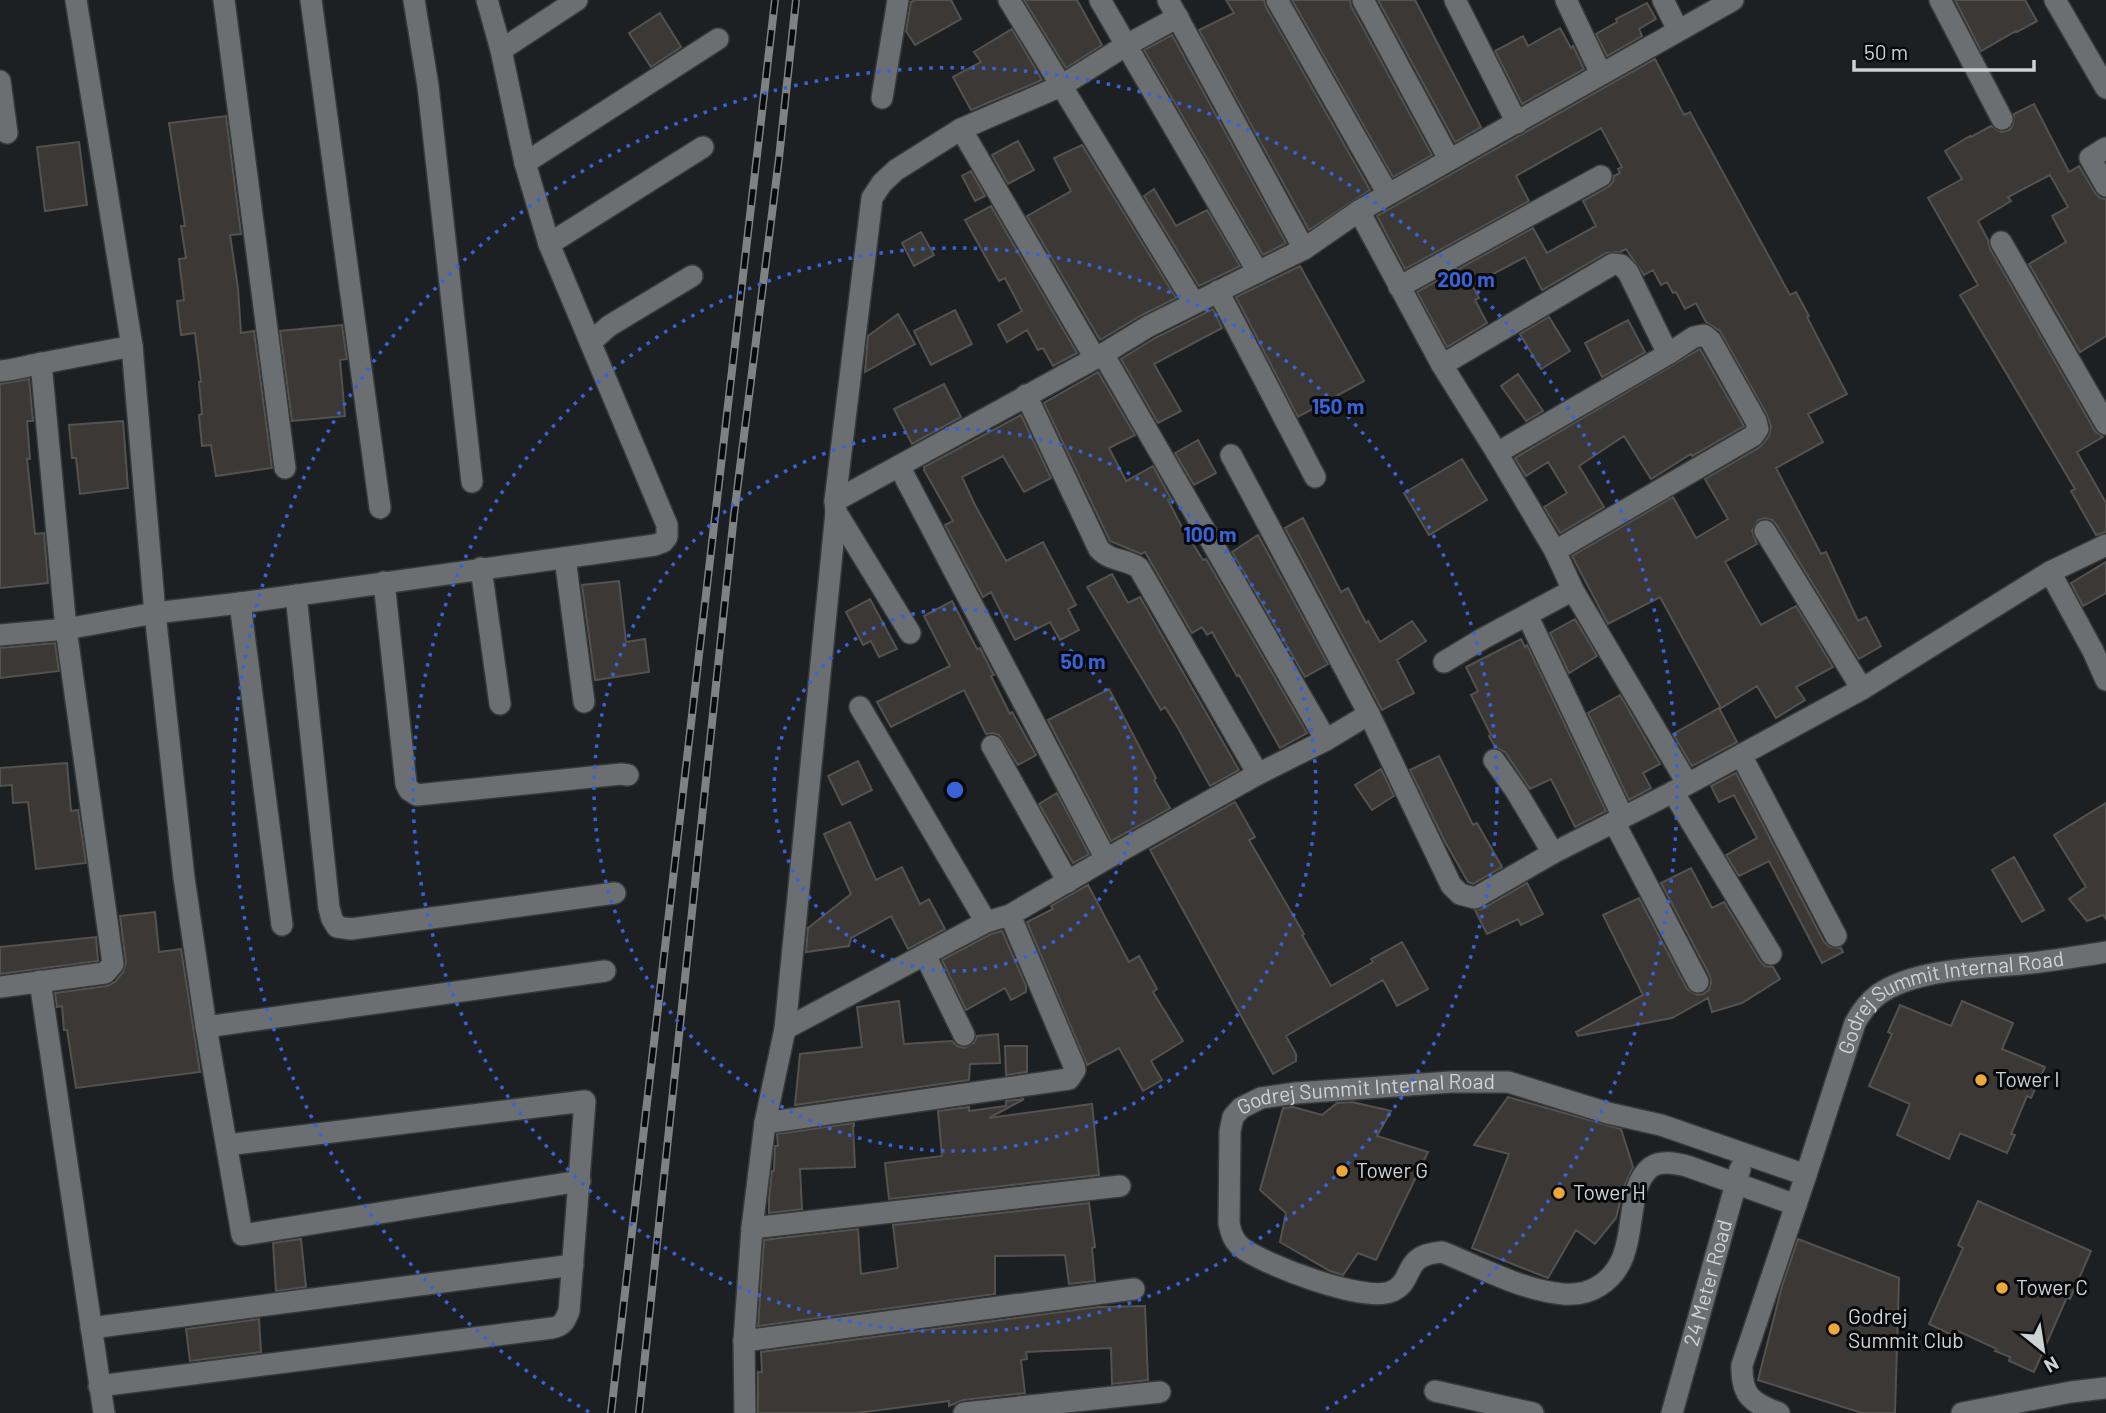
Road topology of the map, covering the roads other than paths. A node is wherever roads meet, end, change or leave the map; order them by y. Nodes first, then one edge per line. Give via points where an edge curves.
1 (76, 0) edge
2 (224, 0) edge
3 (311, 0) edge
4 (414, 0) edge
5 (486, 0) edge
6 (578, 0) edge
7 (898, 0) edge
8 (1009, 0) edge
9 (1100, 0) edge
10 (1277, 0) edge
11 (1363, 0) edge
12 (1455, 0) edge
13 (1566, 0) edge
14 (1663, 0) edge
15 (1733, 0) edge
16 (1940, 0) edge
17 (2055, 0) edge
18 (1173, 9) edge
19 (1678, 30) junction
20 (718, 39) dead end
21 (1125, 46) junction
22 (501, 50) junction
23 (1601, 74) junction
24 (0, 81) edge
25 (1061, 86) junction
26 (2106, 88) edge
27 (882, 99) dead end
28 (2003, 119) dead end
29 (1517, 123) junction
30 (961, 129) junction
31 (7, 133) dead end
32 (703, 147) dead end
33 (2106, 149) edge
34 (1449, 159) junction
35 (525, 163) junction
36 (1601, 176) dead end
37 (2106, 186) edge
38 (1388, 194) junction
39 (1359, 211) junction
40 (2001, 242) dead end
41 (549, 244) junction
42 (1304, 249) junction
43 (1258, 272) junction
44 (692, 276) dead end
45 (1399, 286) junction
46 (1219, 291) junction
47 (1194, 303) junction
48 (591, 342) junction
49 (132, 346) junction
50 (1668, 354) junction
51 (1099, 356) junction
52 (41, 363) junction
53 (1442, 365) junction
54 (0, 372) edge
55 (1026, 395) junction
56 (2106, 424) edge
57 (1497, 453) junction
58 (1231, 455) dead end
59 (898, 466) junction
60 (285, 468) dead end
61 (1315, 477) dead end
62 (472, 482) dead end
63 (836, 507) junction
64 (380, 508) dead end
65 (1765, 531) dead end
66 (2106, 545) edge
67 (1555, 551) junction
68 (565, 558) junction
69 (481, 568) junction
70 (2050, 572) junction
71 (384, 582) junction
72 (1573, 590) junction
73 (296, 595) junction
74 (240, 603) junction
75 (155, 613) junction
76 (1527, 615) junction
77 (66, 629) junction
78 (910, 633) dead end
79 (0, 635) edge
80 (1444, 662) dead end
81 (2106, 680) edge
82 (1862, 689) junction
83 (584, 702) dead end
84 (500, 704) dead end
85 (860, 708) dead end
86 (1369, 714) junction
87 (1326, 740) junction
88 (992, 746) dead end
89 (1741, 755) junction
90 (1494, 760) dead end
91 (1258, 774) junction
92 (628, 775) dead end
93 (1680, 787) junction
94 (1618, 819) junction
95 (1553, 853) junction
96 (1106, 859) junction
97 (1068, 882) junction
98 (615, 893) dead end
99 (1010, 915) junction
100 (986, 922) junction
101 (282, 925) dead end
102 (1836, 936) dead end
103 (2106, 952) edge
104 (1771, 954) dead end
105 (925, 955) junction
106 (605, 971) dead end
107 (40, 981) junction
108 (1698, 982) dead end
109 (0, 987) edge
110 (206, 1027) junction
111 (785, 1029) junction
112 (964, 1035) dead end
113 (765, 1123) junction
114 (226, 1145) junction
115 (1746, 1154) junction
116 (1806, 1175) junction
117 (580, 1181) junction
118 (1735, 1182) junction
119 (1120, 1186) dead end
120 (1796, 1205) junction
121 (752, 1228) junction
122 (573, 1265) junction
123 (1134, 1289) dead end
124 (91, 1328) junction
125 (744, 1341) junction
126 (99, 1386) junction
127 (2106, 1388) edge
128 (1435, 1391) dead end
129 (1160, 1392) dead end
130 (1525, 1412) edge
131 (104, 1413) edge
132 (745, 1413) edge
133 (964, 1413) edge
134 (1672, 1413) edge
135 (1779, 1413) edge
136 (1962, 1413) edge

1 - 49 street
2 - 60 street
3 - 64 street
4 - 62 street via 428,86
5 - 22 street
6 - 22 street
7 - 27 street
8 - 25 street
9 - 21 street
10 - 38 street
11 - 34 street
12 - 29 street
13 - 23 street
14 - 19 street
15 - 19 street
16 - 28 street
17 - 26 street
18 - 21 street
18 - 42 street
19 - 23 street
20 - 35 street
21 - 25 street
21 - 43 street
22 - 35 street
23 - 29 street
24 - 31 street
25 - 30 street
25 - 47 street
29 - 34 street
30 - 51 street
30 - 63 street via 896,170 872,198
32 - 41 street
33 - 37 street via 2090,158
34 - 38 street
35 - 41 street
36 - 45 street
38 - 39 street
39 - 42 street
39 - 45 street
40 - 56 street
41 - 48 street
42 - 43 street
43 - 46 street
44 - 48 street via 609,326
45 - 53 street
46 - 47 street
46 - 61 street
47 - 51 street
48 - 68 street via 668,532 663,542 655,545
49 - 52 street
49 - 75 street
50 - 53 street via 1628,272 1613,264
50 - 57 street
50 - 67 street via 1694,337 1704,335 1711,341 1756,421 1754,436
51 - 55 street
51 - 87 street
52 - 54 street
52 - 77 street
53 - 57 street
55 - 59 street
55 - 91 street via 1098,549 1139,568
57 - 67 street
58 - 86 street
59 - 63 street
59 - 96 street
63 - 78 street
63 - 111 street
65 - 82 street
66 - 70 street
67 - 72 street
68 - 69 street
68 - 83 street
69 - 71 street
69 - 84 street
70 - 81 street
70 - 82 street
71 - 73 street
71 - 92 street via 406,784 413,794
72 - 76 street
72 - 93 street
73 - 74 street
73 - 98 street via 329,908 337,927 351,929
74 - 75 street
74 - 101 street
75 - 77 street
75 - 110 street via 184,878
76 - 80 street
76 - 94 street
77 - 79 street
77 - 107 street via 113,964 105,973
82 - 89 street
85 - 100 street
86 - 87 street
86 - 95 street via 1451,885 1460,894 1475,898
87 - 91 street
88 - 97 street
89 - 93 street
89 - 102 street
90 - 95 street
91 - 96 street
93 - 94 street
93 - 104 street
94 - 95 street
94 - 108 street
96 - 97 street
97 - 99 street
99 - 100 street
99 - 113 street via 1074,1066 1069,1079
100 - 105 street
103 - 116 street, Godrej Summit Internal Road via 1956,970 1905,981 1879,994 1855,1023
105 - 111 street
105 - 112 street
106 - 110 street
107 - 109 street
107 - 124 street
110 - 114 street
111 - 113 street
113 - 121 street
114 - 117 street via 242,1235
114 - 117 street via 585,1101
115 - 116 street, Godrej Summit Internal Road
115 - 118 street, 24 Meter Road
115 - 118 street, Godrej Summit Internal Road via 1508,1082 1284,1094 1261,1098 1233,1117 1229,1223 1232,1236 1248,1251 1315,1282 1389,1293 1402,1283 1415,1260 1442,1251 1540,1291 1566,1295 1589,1292 1609,1280 1620,1264 1628,1245 1636,1194 1652,1166 1670,1162
116 - 120 street, Godrej Summit Internal Road
117 - 122 street
118 - 120 street, Godrej Summit Internal Road
118 - 134 street, 24 Meter Road
119 - 121 street
120 - 135 street, Godrej Summit Internal Road via 1742,1365 1750,1398
121 - 125 street
122 - 124 street
122 - 126 street via 569,1311 560,1326
123 - 125 street
124 - 126 street
125 - 132 street
126 - 131 street
127 - 136 street
128 - 130 street
129 - 133 street

